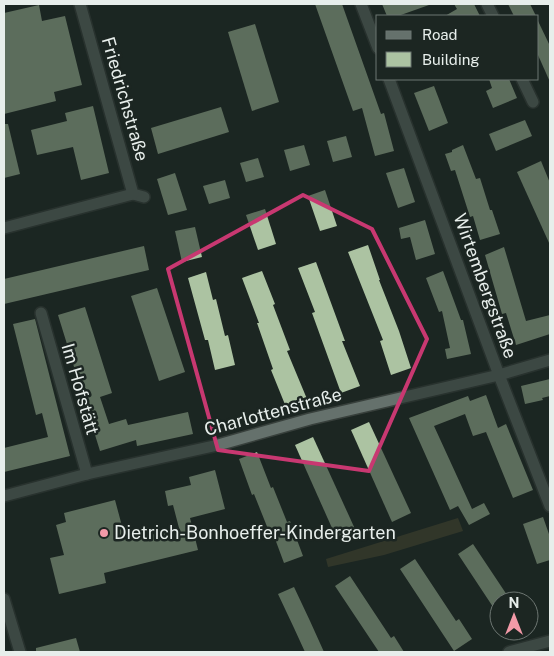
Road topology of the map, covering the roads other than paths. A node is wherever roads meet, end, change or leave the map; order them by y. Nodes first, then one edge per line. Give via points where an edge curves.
1 (80, 4) edge
2 (361, 4) edge
3 (376, 43) edge
4 (389, 80) edge
5 (522, 80) edge
6 (533, 102) dead end
7 (4, 228) edge
8 (41, 313) dead end
9 (550, 360) edge
10 (499, 374) junction
11 (87, 474) junction
12 (4, 496) edge
13 (550, 506) edge
14 (4, 599) edge
15 (550, 641) edge
16 (20, 652) edge
17 (509, 652) edge

1 - 7 street, Friedrichstraße via 139,195
2 - 3 street
4 - 10 street, Wirtembergstraße
5 - 6 street
8 - 11 street, Im Hofstätt
9 - 10 street, Charlottenstraße
10 - 11 street, Charlottenstraße via 310,419 218,445
10 - 13 street, Wirtembergstraße
11 - 12 street, Charlottenstraße
14 - 16 street
15 - 17 street

